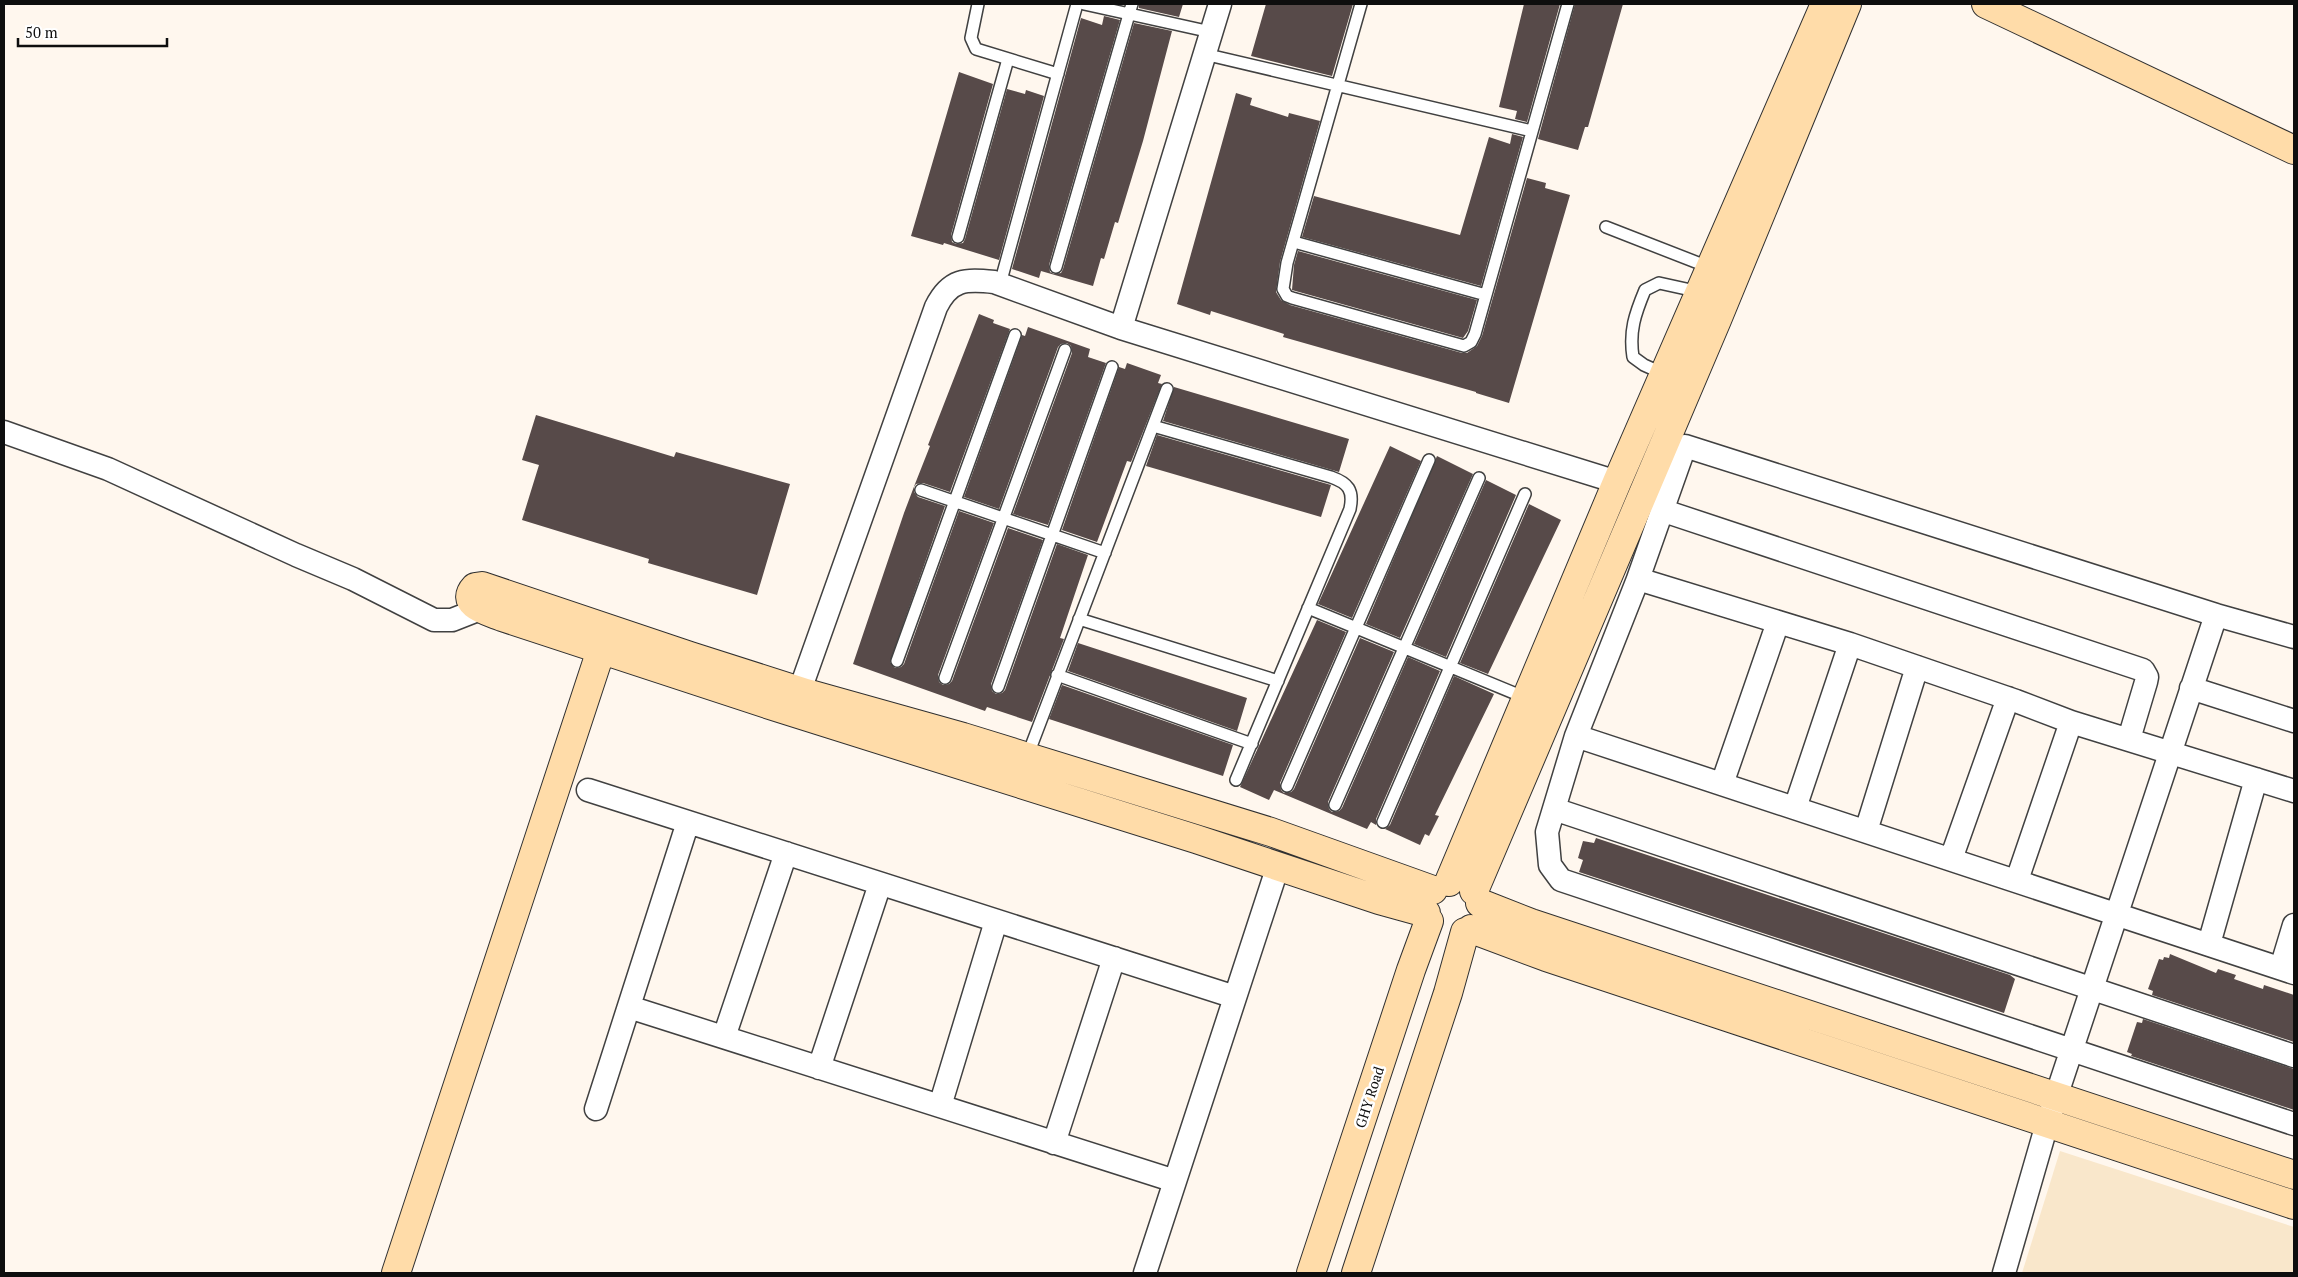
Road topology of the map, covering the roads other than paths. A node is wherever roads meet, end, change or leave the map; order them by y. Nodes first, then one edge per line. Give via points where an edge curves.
1 (978, 4) edge
2 (1077, 4) edge
3 (1084, 4) edge
4 (1220, 4) edge
5 (1361, 4) edge
6 (1568, 4) edge
7 (1825, 4) edge
8 (1846, 4) edge
9 (1986, 4) edge
10 (1130, 9) edge
11 (1211, 32) junction
12 (1204, 54) junction
13 (1008, 59) junction
14 (1058, 74) junction
15 (1337, 85) junction
16 (1532, 131) junction
17 (2294, 150) edge
18 (1606, 227) dead end
19 (958, 237) dead end
20 (1294, 242) junction
21 (1056, 267) dead end
22 (1705, 280) junction
23 (1000, 284) junction
24 (1486, 294) junction
25 (1121, 328) junction
26 (1015, 336) dead end
27 (1065, 350) dead end
28 (1112, 367) dead end
29 (1664, 374) junction
30 (1167, 389) dead end
31 (1153, 426) junction
32 (4, 432) edge
33 (1429, 460) dead end
34 (1479, 478) dead end
35 (1617, 482) junction
36 (921, 490) dead end
37 (1525, 494) dead end
38 (953, 500) junction
39 (1661, 510) junction
40 (1004, 518) junction
41 (1052, 534) junction
42 (1105, 553) junction
43 (1638, 579) junction
44 (1308, 608) junction
45 (480, 609) junction
46 (2216, 615) junction
47 (1079, 619) junction
48 (1778, 622) junction
49 (1356, 628) junction
50 (2294, 637) edge
51 (1850, 644) junction
52 (1403, 648) junction
53 (601, 650) junction
54 (897, 661) dead end
55 (1450, 665) junction
56 (1918, 667) junction
57 (1057, 675) junction
58 (945, 678) dead end
59 (1278, 681) junction
60 (998, 687) dead end
61 (2192, 688) junction
62 (800, 690) junction
63 (1526, 698) junction
64 (2008, 698) junction
65 (2294, 721) edge
66 (2071, 722) junction
67 (1576, 736) junction
68 (2129, 739) junction
69 (1252, 744) junction
70 (2169, 753) junction
71 (1027, 757) junction
72 (1236, 780) dead end
73 (2256, 780) junction
74 (1722, 784) junction
75 (1287, 786) dead end
76 (588, 790) dead end
77 (2294, 791) edge
78 (1335, 805) dead end
79 (1795, 808) junction
80 (1554, 809) junction
81 (688, 822) junction
82 (1383, 822) dead end
83 (1866, 832) junction
84 (786, 853) junction
85 (1951, 859) junction
86 (1278, 866) junction
87 (2017, 880) junction
88 (880, 884) junction
89 (1449, 900) junction
90 (2116, 913) junction
91 (996, 921) junction
92 (2294, 925) edge
93 (1468, 931) junction
94 (2209, 944) junction
95 (1114, 958) junction
96 (2288, 970) edge
97 (2092, 988) junction
98 (1235, 997) junction
99 (629, 1007) junction
100 (724, 1037) junction
101 (2071, 1050) junction
102 (2294, 1056) edge
103 (819, 1068) junction
104 (2056, 1097) junction
105 (940, 1106) junction
106 (596, 1108) dead end
107 (2047, 1124) junction
108 (2294, 1124) edge
109 (1054, 1143) junction
110 (2294, 1176) edge
111 (1175, 1182) junction
112 (2294, 1205) edge
113 (396, 1273) edge
114 (1145, 1273) edge
115 (1312, 1273) edge
116 (1356, 1273) edge
117 (2004, 1273) edge

1 - 13 lane via 972,44 982,52
2 - 14 lane
3 - 10 lane
4 - 11 street
5 - 15 lane
6 - 16 lane
7 - 22 street
8 - 89 street via 1717,320
9 - 17 street
10 - 11 lane
10 - 21 lane
11 - 12 street
12 - 15 lane
12 - 25 street
13 - 14 lane
13 - 19 lane
14 - 23 lane
15 - 16 lane
15 - 20 lane
16 - 24 lane
18 - 22 lane
20 - 24 lane
20 - 24 lane via 1282,288 1287,296 1458,346 1471,342
22 - 29 street
22 - 29 lane via 1659,283 1645,290 1630,338 1633,357 1644,366
23 - 25 street
23 - 62 street via 976,280 952,285 943,293 936,307
25 - 35 street
26 - 38 lane
27 - 40 lane
28 - 41 lane
29 - 35 street
30 - 31 lane
31 - 42 lane
31 - 44 lane via 1346,484 1351,490 1350,509
32 - 45 street via 108,469 434,620 452,620
33 - 49 lane
34 - 52 lane
35 - 63 street
36 - 38 lane
37 - 55 lane
38 - 40 lane
38 - 54 lane
39 - 43 street
39 - 46 street via 1685,446
39 - 68 street via 2140,669 2145,672 2146,682
40 - 41 lane
40 - 58 lane
41 - 42 lane
41 - 60 lane
42 - 47 lane
43 - 48 street
43 - 67 street
44 - 49 lane
44 - 59 lane
45 - 53 street
45 - 62 street via 472,603 470,596 478,586
46 - 50 street
46 - 61 street
47 - 57 lane
47 - 59 lane
48 - 51 street
48 - 74 street
49 - 52 lane
49 - 75 lane
51 - 56 street
51 - 79 street
52 - 55 lane
52 - 78 lane
53 - 86 street
53 - 113 street
55 - 63 lane
55 - 82 lane
56 - 64 street
56 - 83 street
57 - 69 lane
57 - 71 lane
59 - 69 lane
61 - 65 street
61 - 70 street
62 - 71 street
63 - 89 street
64 - 66 street
64 - 85 street
66 - 68 street
66 - 87 street
67 - 74 street
67 - 80 street
68 - 70 street
69 - 72 lane
70 - 73 street
70 - 90 street
71 - 89 street via 1280,835
73 - 77 street
73 - 94 street
74 - 79 street
76 - 81 street
79 - 83 street
80 - 97 street
80 - 101 street via 1547,832 1550,866 1561,880
81 - 84 street
81 - 99 street
83 - 85 street
84 - 88 street
84 - 100 street
85 - 87 street
86 - 89 street
86 - 98 street
87 - 90 street
88 - 91 street
88 - 103 street
89 - 93 street via 1478,917
89 - 93 street via 1434,928 1449,935
89 - 104 street via 1531,923
89 - 115 street, GHY Road via 1411,970
90 - 94 street
90 - 97 street
91 - 95 street
91 - 105 street
92 - 96 street
93 - 107 street
93 - 116 street
94 - 96 street
95 - 98 street
95 - 109 street
97 - 101 street
97 - 102 street
98 - 111 street
99 - 100 street
99 - 106 street
100 - 103 street
101 - 104 street
101 - 108 street
103 - 105 street
104 - 107 street
104 - 110 street
105 - 109 street
107 - 112 street
107 - 117 street
109 - 111 street
111 - 114 street

